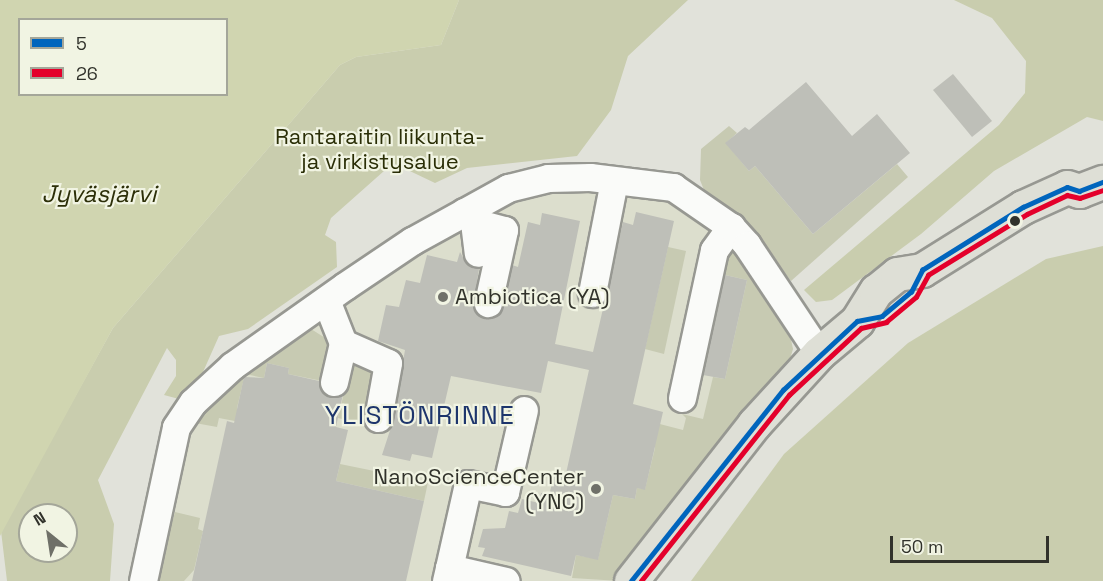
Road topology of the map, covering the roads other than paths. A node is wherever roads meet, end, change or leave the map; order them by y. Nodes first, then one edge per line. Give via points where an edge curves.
1 (1103, 160) edge
2 (614, 181) junction
3 (1103, 183) edge
4 (1067, 187) junction
5 (469, 217) junction
6 (731, 227) junction
7 (478, 253) dead end
8 (592, 293) dead end
9 (326, 300) junction
10 (488, 303) dead end
11 (343, 343) junction
12 (819, 353) junction
13 (334, 382) dead end
14 (682, 398) dead end
15 (525, 410) dead end
16 (378, 418) dead end
17 (448, 574) edge
18 (143, 581) edge
19 (506, 581) edge
20 (631, 581) edge

1 - 4 main road via 1072,175
2 - 5 lane via 590,177 528,182
2 - 6 lane via 673,187
2 - 8 lane
3 - 4 main road via 1079,191
4 - 12 main road via 1023,207 922,270 897,274 867,299 857,321
5 - 7 lane
5 - 9 lane
5 - 10 lane via 504,230
6 - 12 lane via 764,267
6 - 14 lane via 714,250
9 - 11 lane
9 - 18 lane via 232,366 193,402 176,427
11 - 13 lane
11 - 16 lane via 388,363
12 - 20 main road via 754,424
15 - 17 lane via 505,492 468,484
17 - 19 lane

